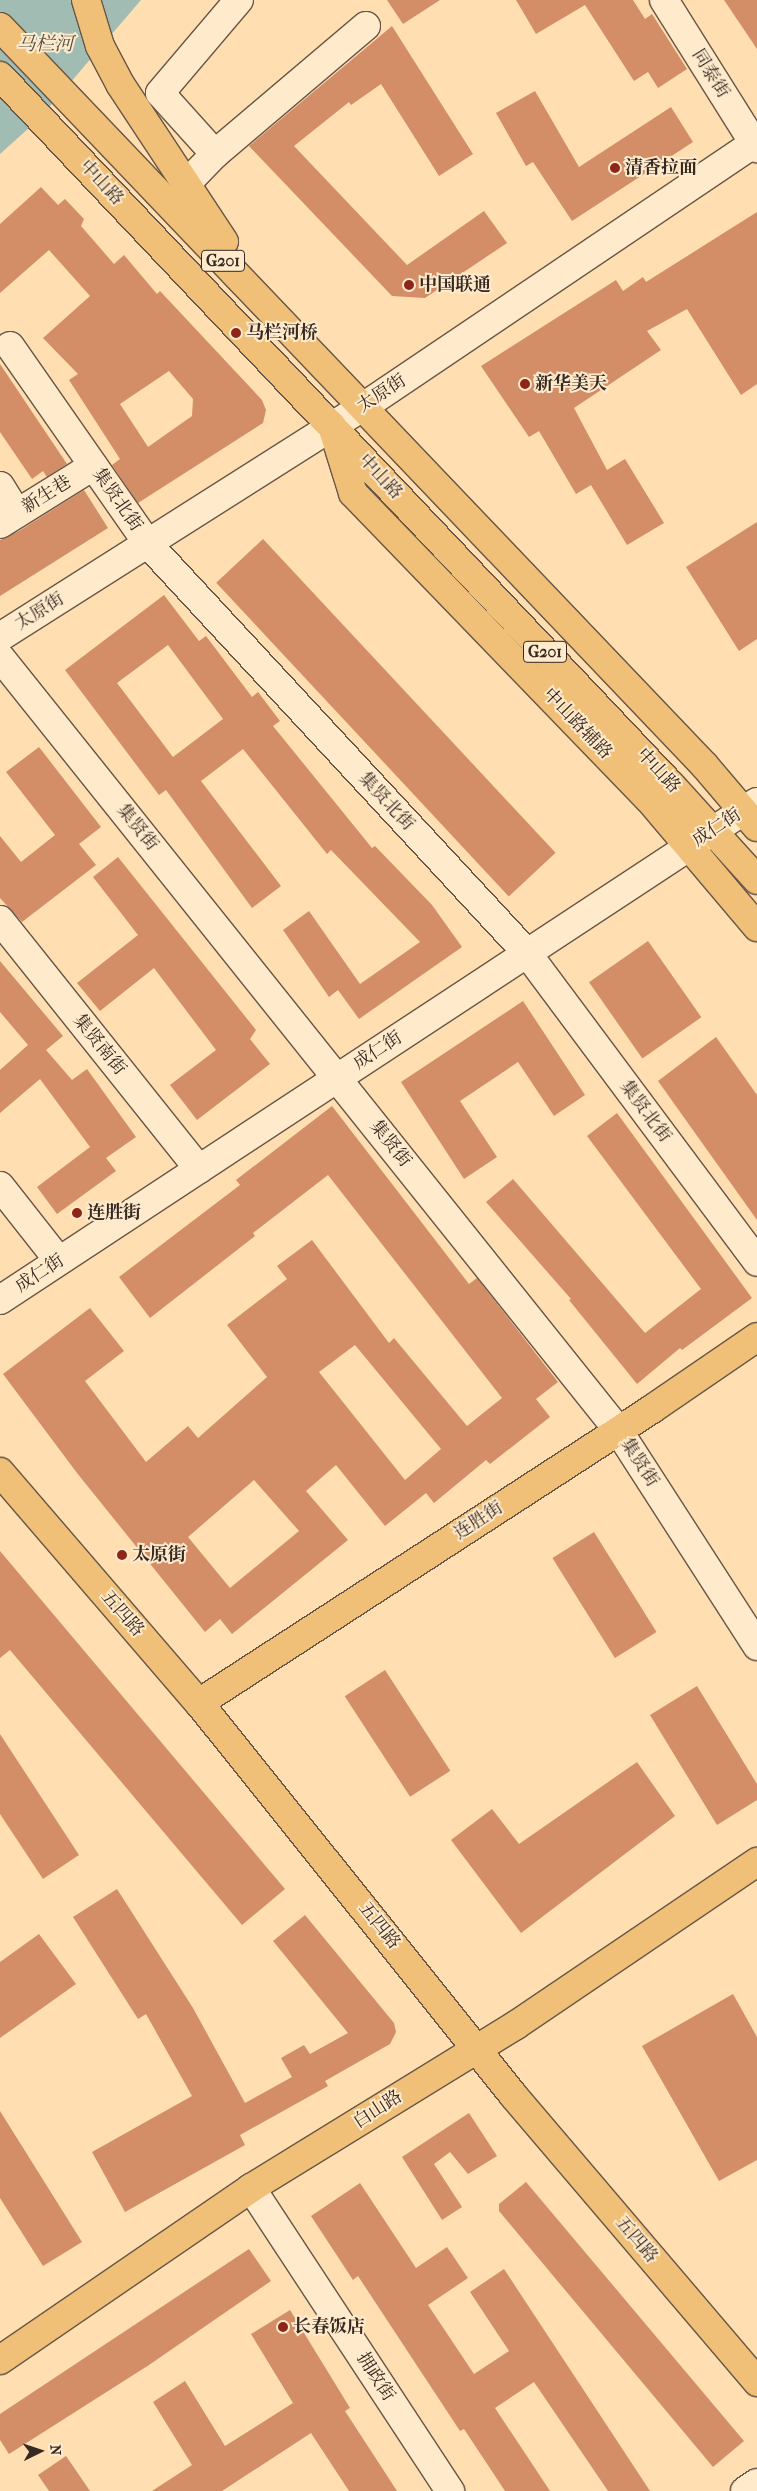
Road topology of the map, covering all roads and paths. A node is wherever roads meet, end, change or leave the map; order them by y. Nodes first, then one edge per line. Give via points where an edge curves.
1 (86, 0) edge
2 (239, 0) edge
3 (664, 0) edge
4 (366, 26) dead end
5 (0, 27) edge
6 (0, 76) edge
7 (756, 144) edge
8 (215, 154) junction
9 (185, 185) junction
10 (268, 308) junction
11 (10, 346) dead end
12 (363, 407) junction
13 (332, 426) junction
14 (94, 466) junction
15 (0, 486) edge
16 (9, 519) edge
17 (148, 544) junction
18 (0, 637) edge
19 (0, 657) edge
20 (752, 813) edge
21 (712, 831) junction
22 (690, 846) junction
23 (757, 880) edge
24 (0, 920) edge
25 (757, 927) edge
26 (527, 953) junction
27 (337, 1078) junction
28 (199, 1169) junction
29 (0, 1186) edge
30 (59, 1261) junction
31 (757, 1262) edge
32 (0, 1300) edge
33 (757, 1337) edge
34 (618, 1430) junction
35 (0, 1472) edge
36 (757, 1646) edge
37 (199, 1703) junction
38 (757, 1862) edge
39 (477, 2049) junction
40 (251, 2188) junction
41 (0, 2360) edge
42 (757, 2382) edge
43 (757, 2483) edge
44 (450, 2491) edge
45 (745, 2491) edge

1 - 9 main road via 100,46 120,84
2 - 8 street via 160,93
3 - 7 street, 同泰街
4 - 8 street
5 - 10 main road, 中山路 / G201
6 - 13 main road, 中山路 / G201
7 - 12 street, 太原街
8 - 9 street
9 - 10 main road
10 - 12 main road, 中山路 / G201
11 - 14 street, 集贤北街
12 - 13 street, 太原街
12 - 20 main road, 中山路 / G201
13 - 17 street, 太原街
13 - 21 main road, 中山路 / G201
13 - 22 main road, 中山路辅路 via 353,493 642,791
14 - 16 street, 新生巷
14 - 17 street, 集贤北街
15 - 16 street
17 - 18 street, 太原街
17 - 26 street, 集贤北街
19 - 27 street, 集贤街
20 - 21 street, 成仁街
21 - 22 street, 成仁街
21 - 23 main road, 中山路 / G201
22 - 25 main road, 中山路辅路
22 - 26 street, 成仁街
24 - 28 street, 集贤南街
26 - 27 street, 成仁街
26 - 31 street, 集贤北街
27 - 28 street, 成仁街
27 - 34 street, 集贤街
28 - 30 street, 成仁街
29 - 30 street
30 - 32 street, 成仁街
33 - 34 main road, 连胜街
34 - 36 street, 集贤街
34 - 37 main road, 连胜街
35 - 37 main road, 五四路
37 - 39 main road, 五四路
38 - 39 main road, 白山路
39 - 40 main road, 白山路
39 - 42 main road, 五四路
40 - 41 main road, 白山路
40 - 44 street, 拥政街
43 - 45 street

